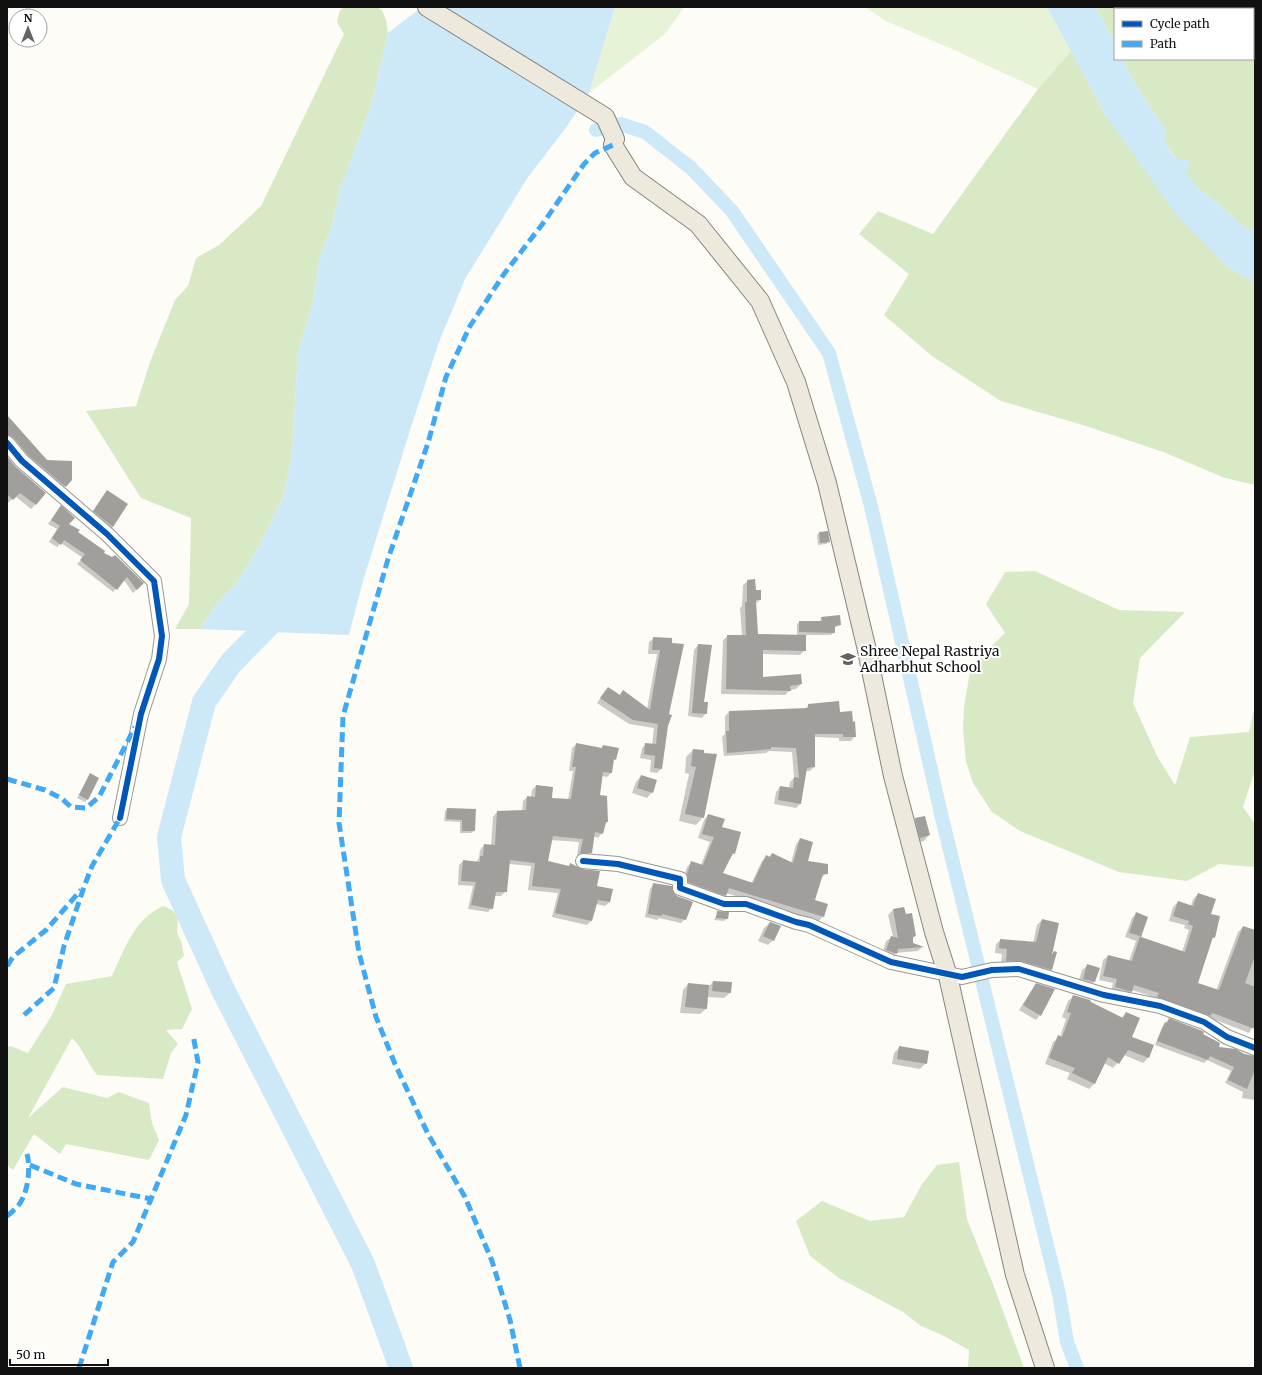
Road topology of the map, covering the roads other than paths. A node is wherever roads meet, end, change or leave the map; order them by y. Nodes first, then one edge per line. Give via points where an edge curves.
1 (426, 7) edge
2 (7, 443) edge
3 (120, 818) dead end
4 (583, 861) dead end
5 (955, 976) junction
6 (1255, 1048) edge
7 (1045, 1368) edge

1 - 5 main road via 605,117 615,139 613,146 633,177 698,224 760,301 796,382 826,483 866,646 894,776 934,932
2 - 3 street via 22,461 107,534 154,582 162,636 159,660 141,714
4 - 5 street via 618,864 680,879 680,888 724,904 746,904 809,925 891,962
5 - 6 street via 1019,969 1104,995 1160,1006 1204,1022 1227,1037
5 - 7 main road via 1015,1275

